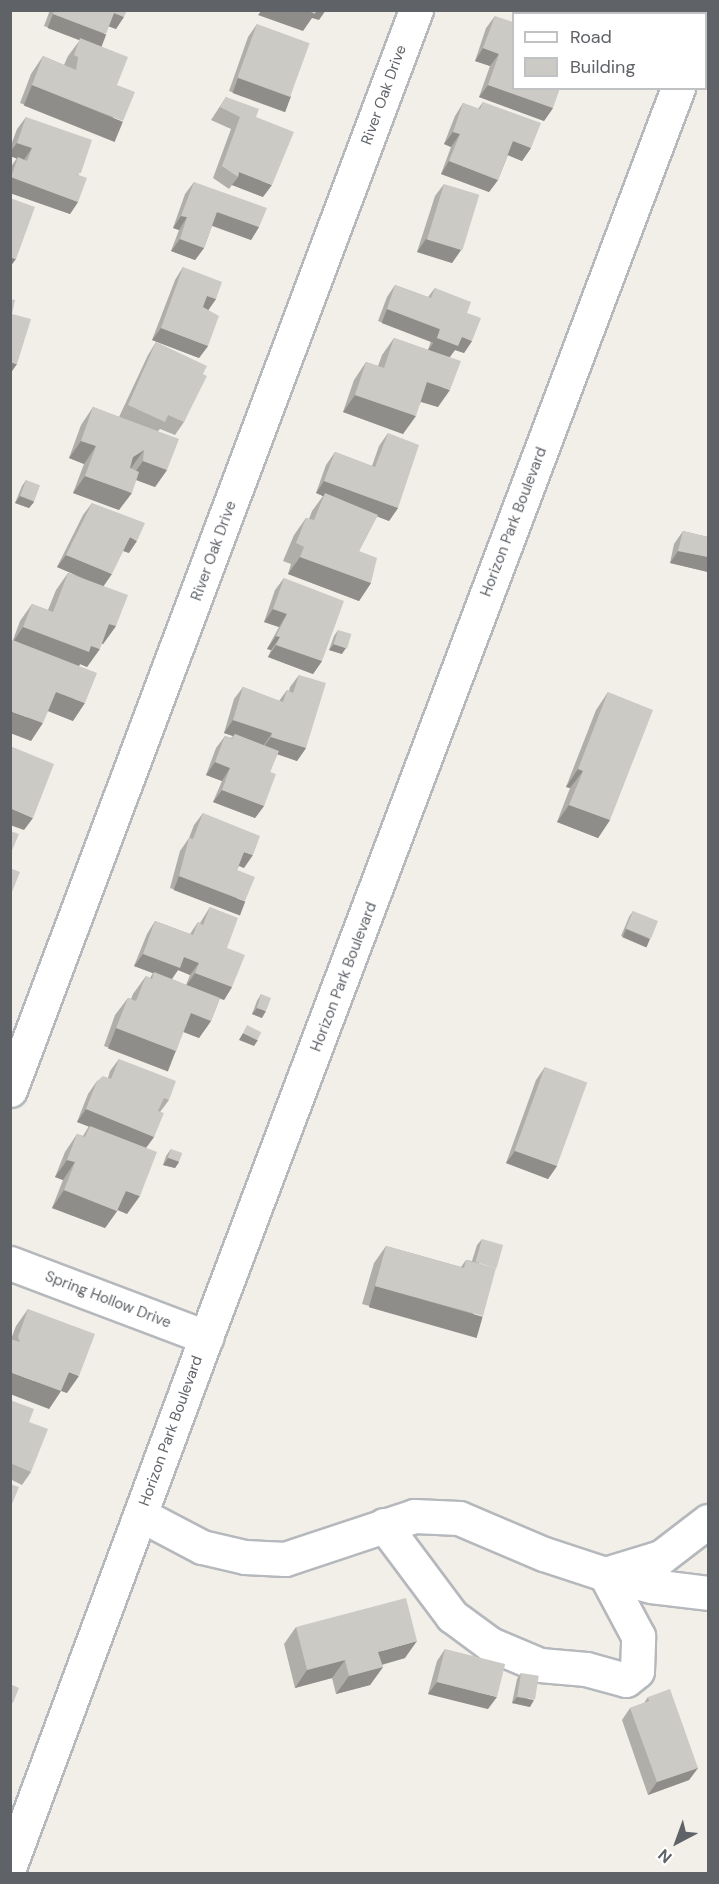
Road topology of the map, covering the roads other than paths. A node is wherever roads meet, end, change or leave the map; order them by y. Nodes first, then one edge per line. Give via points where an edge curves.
1 (416, 10) edge
2 (677, 90) edge
3 (10, 1090) edge
4 (10, 1263) edge
5 (206, 1336) junction
6 (141, 1515) junction
7 (708, 1521) edge
8 (384, 1525) junction
9 (605, 1574) junction
10 (708, 1593) edge
11 (10, 1865) edge

1 - 3 street, River Oak Drive
2 - 5 street, Horizon Park Boulevard
4 - 5 street, Spring Hollow Drive
5 - 6 street, Horizon Park Boulevard
6 - 8 street via 202,1547 245,1557 285,1558 328,1547
6 - 11 street, Horizon Park Boulevard
7 - 9 street via 661,1557
8 - 9 street via 414,1516 459,1518 544,1554
8 - 9 street via 452,1616 490,1644 540,1665 586,1669 626,1680 637,1671 638,1636
9 - 10 street via 651,1586

